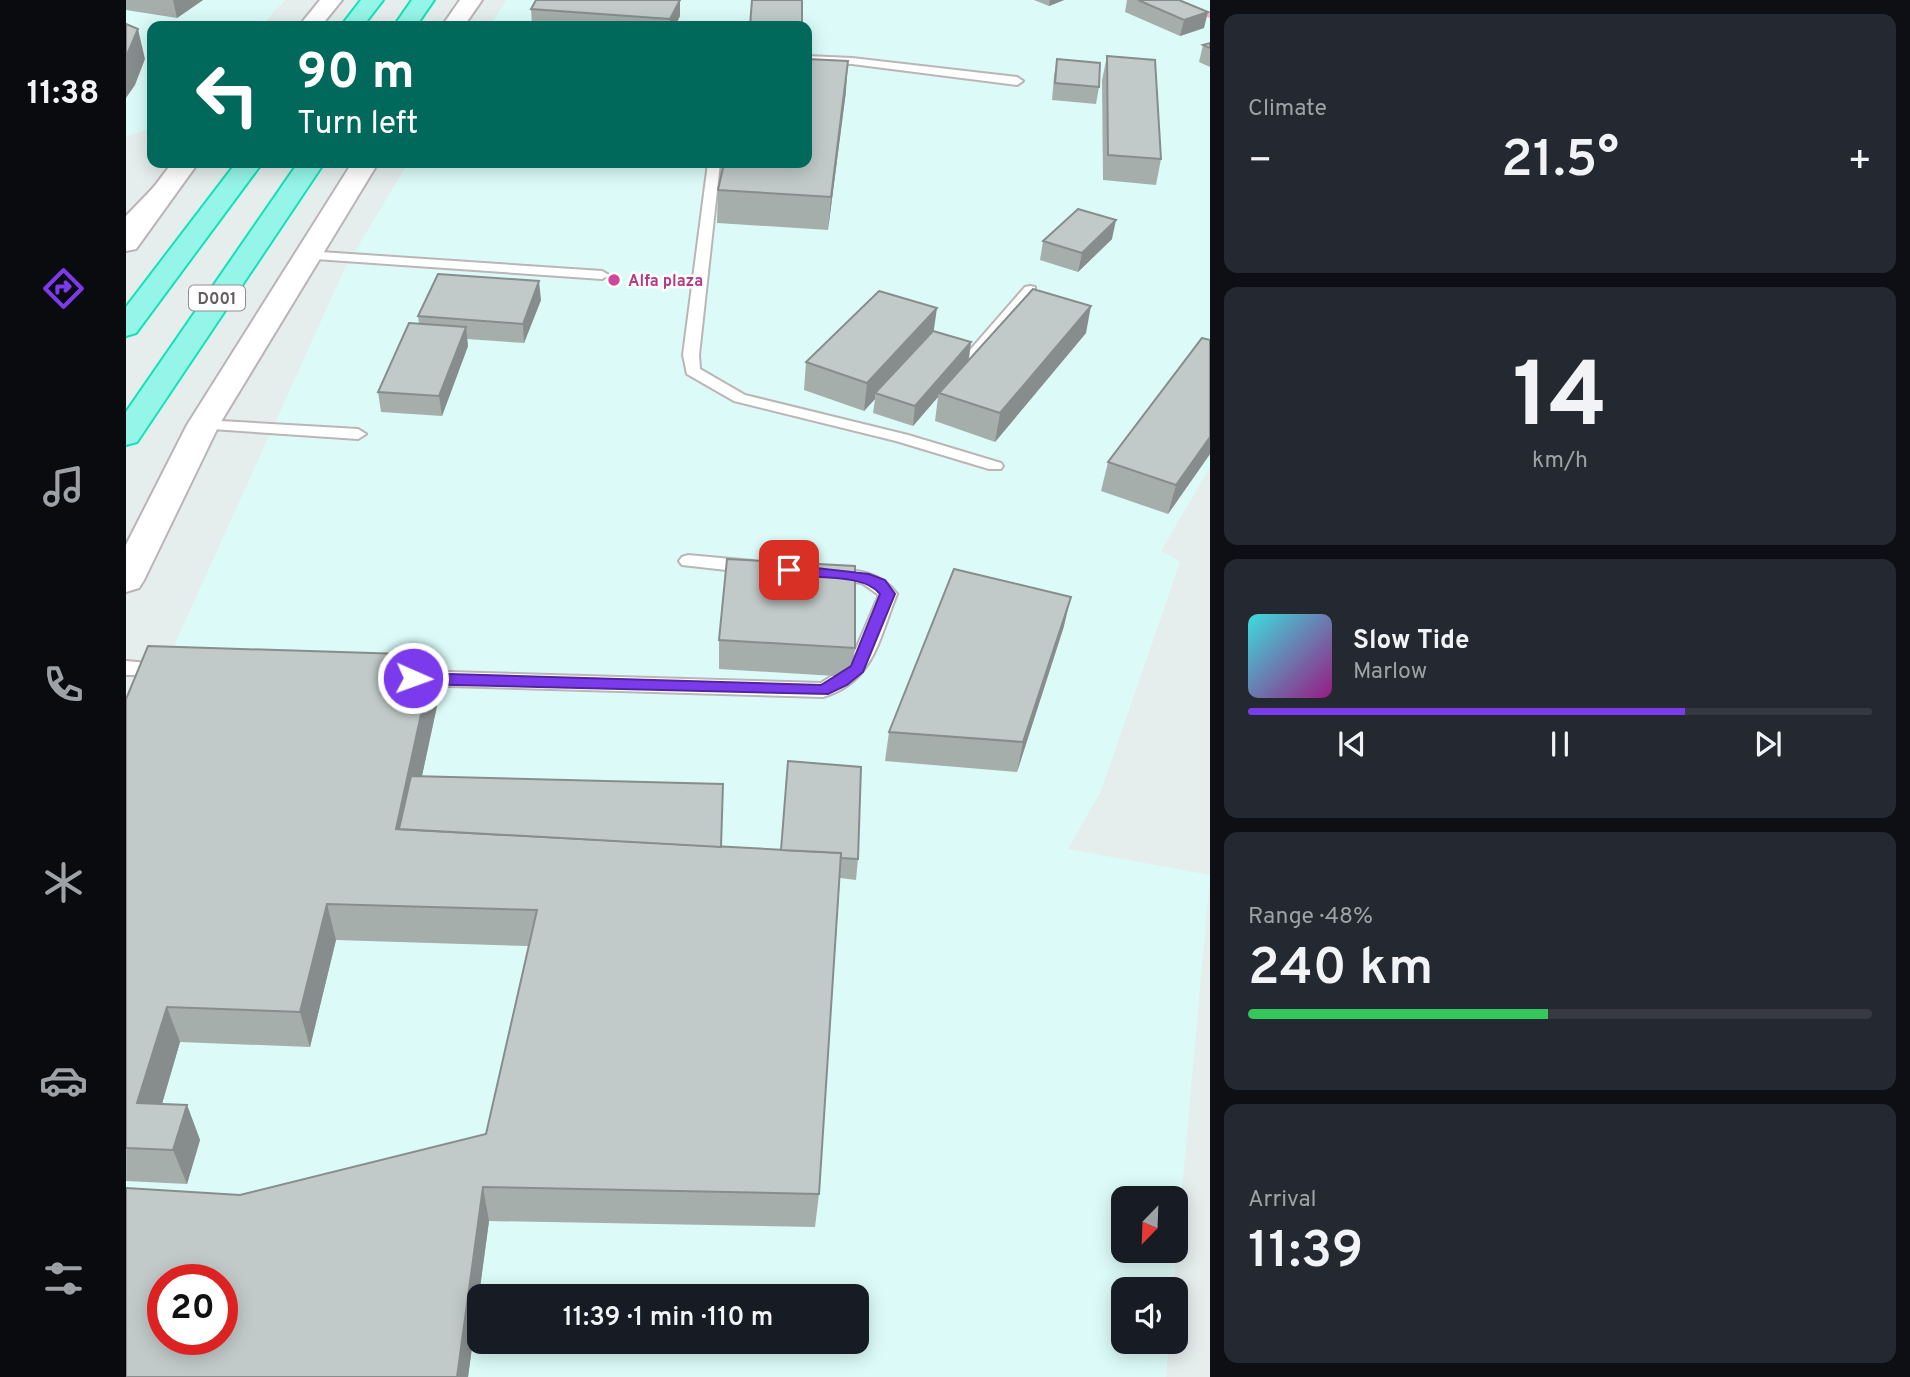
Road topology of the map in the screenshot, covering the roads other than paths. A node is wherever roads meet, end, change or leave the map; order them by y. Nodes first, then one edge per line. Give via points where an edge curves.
1 (331, 0) edge
2 (372, 0) edge
3 (423, 0) edge
4 (471, 0) edge
5 (314, 21) edge
6 (356, 21) edge
7 (408, 21) edge
8 (456, 21) edge
9 (812, 59) edge
10 (1017, 81) dead end
11 (180, 168) edge
12 (181, 168) edge
13 (245, 168) edge
14 (308, 168) edge
15 (362, 168) edge
16 (713, 168) edge
17 (126, 222) edge
18 (126, 243) edge
19 (306, 254) junction
20 (602, 275) dead end
21 (1030, 290) edge
22 (126, 327) edge
23 (948, 385) edge
24 (203, 425) junction
25 (358, 434) dead end
26 (126, 435) edge
27 (995, 466) dead end
28 (688, 561) dead end
29 (769, 568) edge
30 (810, 572) edge
31 (126, 580) edge
32 (126, 668) edge
33 (190, 671) edge
34 (399, 678) edge

1 - 5 street
2 - 6 highway
3 - 7 highway
4 - 8 street
9 - 10 lane
11 - 17 lane
12 - 18 street
13 - 22 highway, D001
14 - 26 highway, D001
15 - 19 street
16 - 27 lane via 692,371 740,398 907,433
19 - 20 lane
19 - 24 street
21 - 23 lane
24 - 25 lane
24 - 31 street
28 - 29 lane
30 - 34 lane via 864,577 880,584 888,594 858,669 823,690
32 - 33 lane

